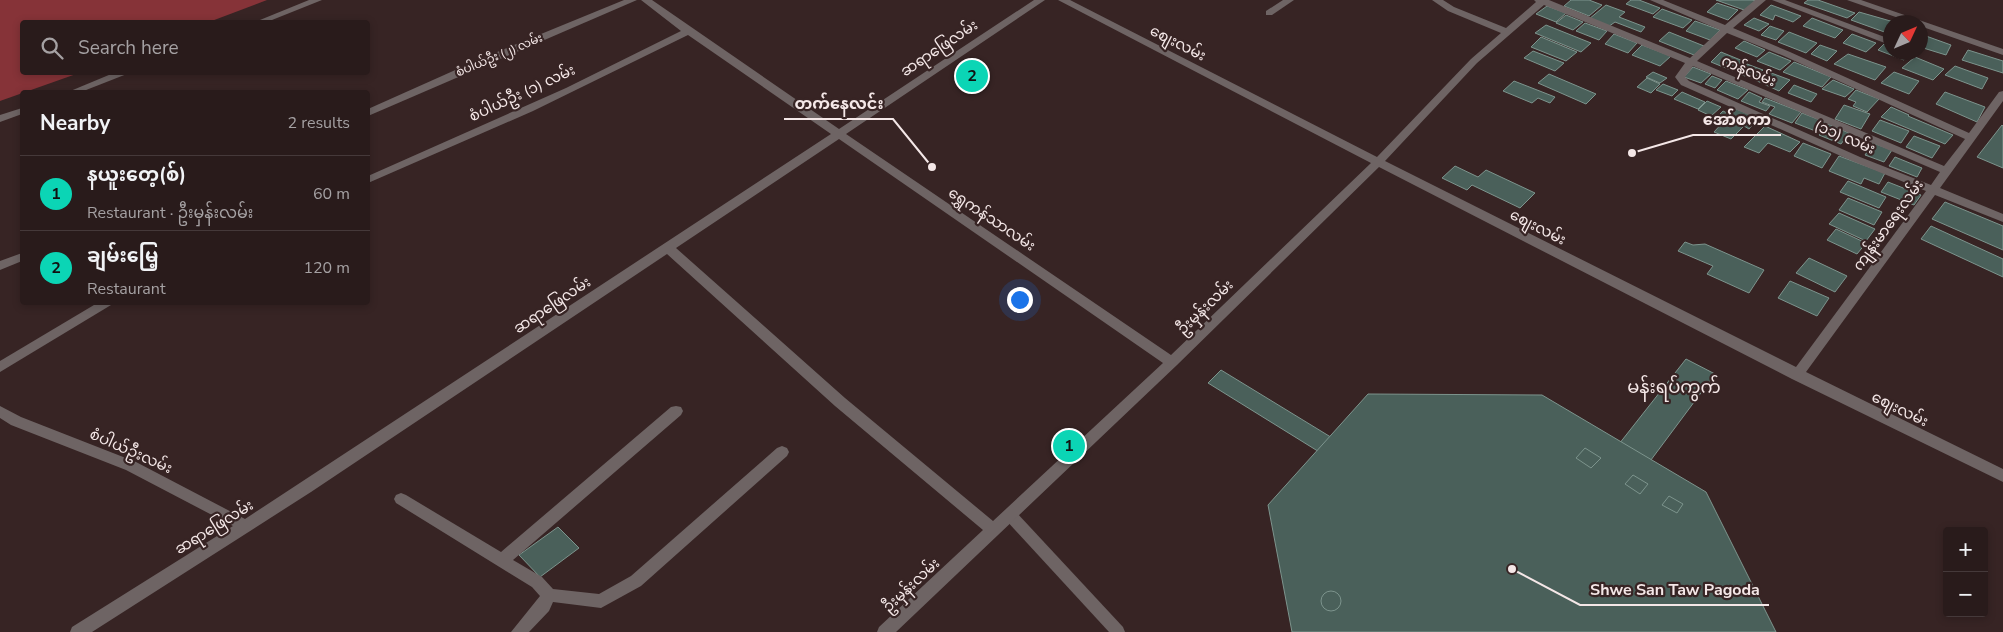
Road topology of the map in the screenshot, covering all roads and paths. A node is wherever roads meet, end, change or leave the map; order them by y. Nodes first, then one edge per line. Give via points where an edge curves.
1 (317, 0) edge
2 (632, 0) edge
3 (646, 0) edge
4 (1040, 0) edge
5 (1063, 0) edge
6 (1289, 0) edge
7 (1437, 0) edge
8 (1542, 0) edge
9 (1655, 0) edge
10 (1761, 0) edge
11 (1778, 0) edge
12 (1852, 0) edge
13 (1269, 13) dead end
14 (1896, 15) edge
15 (265, 20) edge
16 (1928, 26) edge
17 (1725, 30) junction
18 (688, 31) junction
19 (1507, 32) junction
20 (1883, 39) edge
21 (2003, 52) edge
22 (1691, 62) junction
23 (119, 75) edge
24 (78, 90) edge
25 (2003, 94) edge
26 (370, 111) edge
27 (20, 112) edge
28 (0, 119) edge
29 (840, 134) junction
30 (1971, 138) junction
31 (1377, 162) junction
32 (1946, 171) junction
33 (370, 179) edge
34 (1934, 189) junction
35 (2003, 218) edge
36 (668, 247) junction
37 (20, 258) edge
38 (0, 266) edge
39 (105, 305) edge
40 (1172, 362) junction
41 (0, 367) edge
42 (1797, 375) junction
43 (0, 411) edge
44 (676, 411) dead end
45 (782, 452) dead end
46 (2003, 476) edge
47 (401, 499) dead end
48 (1010, 515) junction
49 (246, 526) junction
50 (994, 530) junction
51 (502, 560) junction
52 (548, 596) junction
53 (78, 632) edge
54 (519, 632) edge
55 (885, 632) edge
56 (1118, 632) edge

1 - 15 street
2 - 26 street, စံပါယ်ဦး (၂) လမ်း
3 - 18 street, ‌ရွှေကန်သာလမ်း
4 - 29 street, ဆရာဖြေလမ်း
5 - 31 street, စျေးလမ်း
6 - 13 street
7 - 19 street
8 - 19 street, ဦးမှန်းလမ်း
8 - 22 street, ကန်လမ်း
9 - 17 street
10 - 17 street
11 - 20 street
12 - 14 street
16 - 21 street
17 - 22 street
17 - 30 street via 1787,54
18 - 29 street, ‌ရွှေကန်သာလမ်း
18 - 33 street, စံပါယ်ဦး (၁) လမ်း
19 - 31 street, ဦးမှန်းလမ်း via 1474,61
22 - 32 street, ကန်လမ်း
22 - 34 street, (၁၁) လမ်း via 1680,77 1685,83
23 - 24 street
25 - 30 street, ကျန်းမာရေးလမ်း
27 - 28 street
29 - 36 street, ဆရာဖြေလမ်း
29 - 40 street, ‌ရွှေကန်သာလမ်း
30 - 32 street, ကျန်းမာရေးလမ်း
31 - 40 street, ဦးမှန်းလမ်း
31 - 42 street, စျေးလမ်း
32 - 34 street, ကျန်းမာရေးလမ်း
34 - 35 street, (၁၁) လမ်း
34 - 42 street, ကျန်းမာရေးလမ်း
36 - 49 street, ဆရာဖြေလမ်း
36 - 50 street via 840,402
37 - 38 street
39 - 41 street
40 - 48 street, ဦးမှန်းလမ်း
42 - 46 street, စျေးလမ်း
43 - 49 street, စံပါယ်ဦးလမ်း via 16,421 131,466
44 - 51 street
45 - 52 street via 629,585 601,602
47 - 51 street
48 - 50 street, ဦးမှန်းလမ်း
48 - 56 lane
49 - 53 street, ဆရာဖြေလမ်း
50 - 55 street, ဦးမှန်းလမ်း
51 - 52 street via 537,582
52 - 54 street via 544,606

